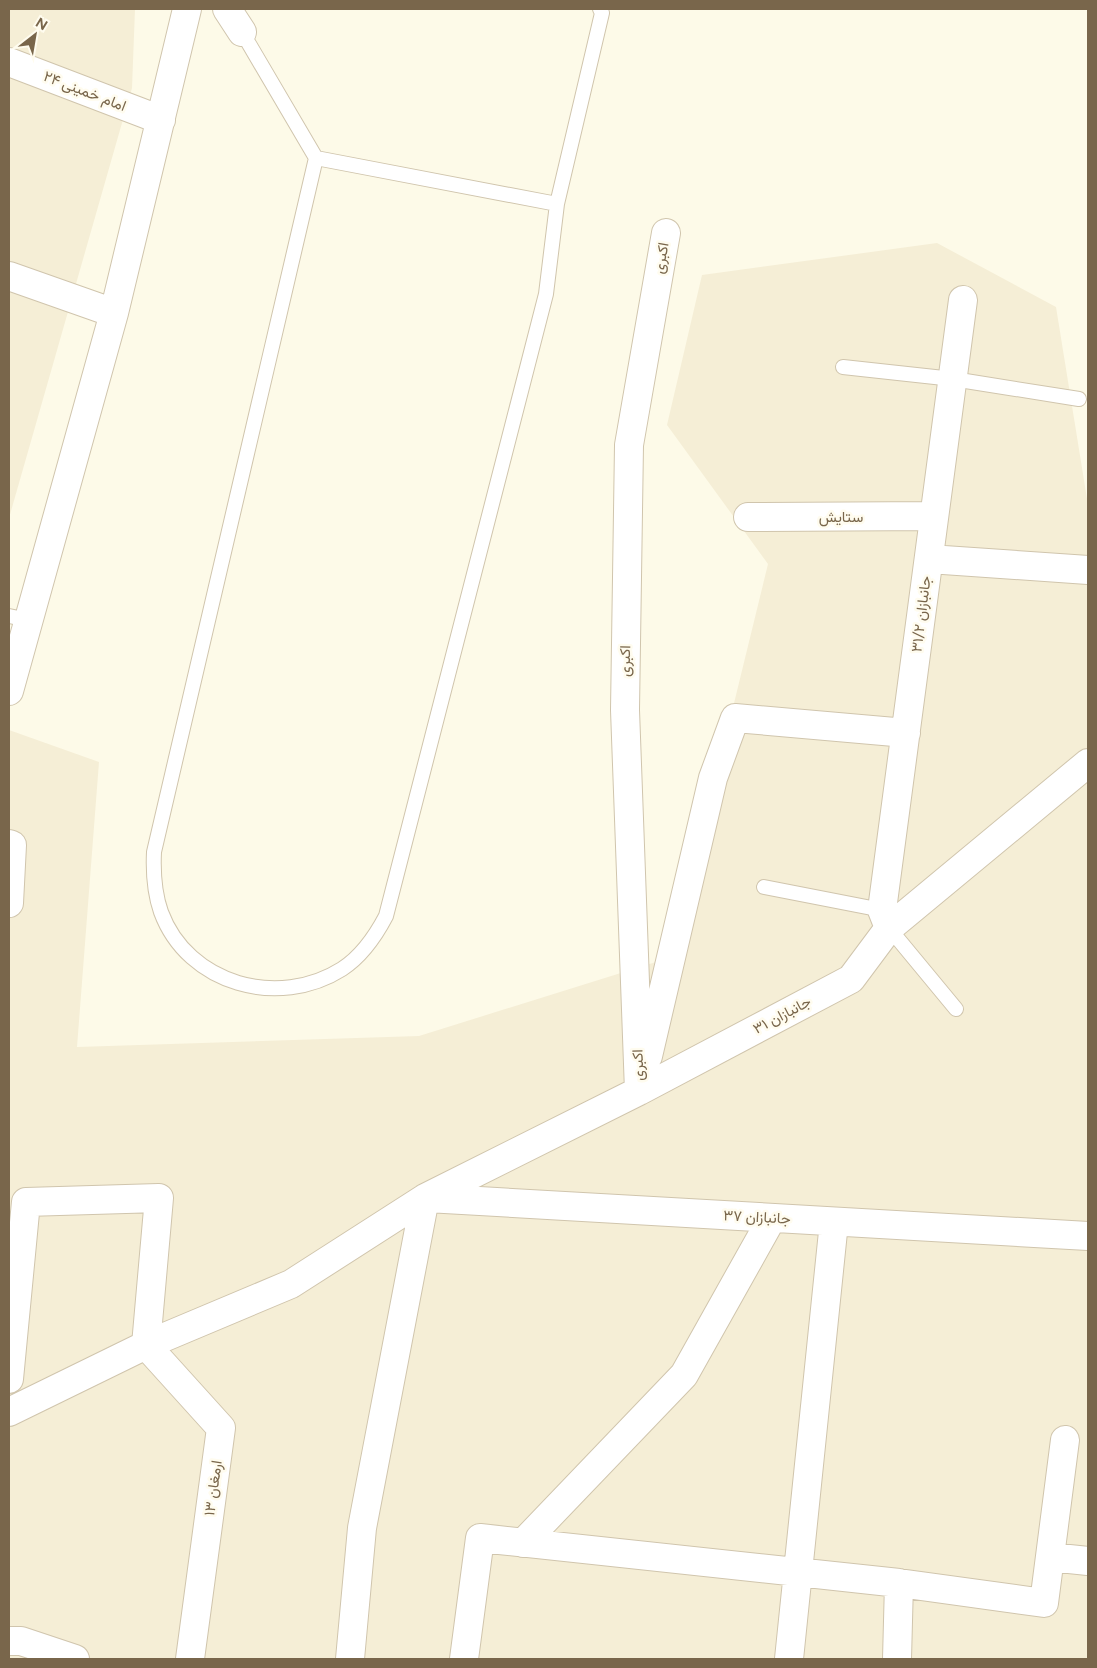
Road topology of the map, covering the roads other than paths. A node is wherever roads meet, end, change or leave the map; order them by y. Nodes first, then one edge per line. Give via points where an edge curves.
1 (187, 9) edge
2 (227, 9) edge
3 (600, 9) edge
4 (242, 32) joint
5 (9, 62) edge
6 (161, 120) junction
7 (316, 158) junction
8 (556, 204) junction
9 (666, 233) dead end
10 (9, 276) edge
11 (963, 300) dead end
12 (114, 313) junction
13 (843, 367) dead end
14 (952, 379) junction
15 (1079, 399) dead end
16 (934, 516) junction
17 (748, 517) dead end
18 (929, 559) junction
19 (1088, 570) edge
20 (18, 618) edge
21 (9, 691) edge
22 (906, 733) junction
23 (1088, 763) edge
24 (9, 844) edge
25 (764, 887) dead end
26 (9, 903) edge
27 (886, 919) junction
28 (956, 1009) dead end
29 (639, 1091) junction
30 (425, 1198) junction
31 (772, 1218) junction
32 (834, 1222) junction
33 (1088, 1236) edge
34 (146, 1345) junction
35 (9, 1380) edge
36 (9, 1412) edge
37 (1065, 1440) dead end
38 (523, 1543) junction
39 (1050, 1557) junction
40 (1088, 1561) edge
41 (798, 1572) junction
42 (899, 1583) junction
43 (17, 1647) edge
44 (75, 1659) edge
45 (190, 1659) edge
46 (350, 1659) edge
47 (464, 1659) edge
48 (789, 1659) edge
49 (897, 1659) edge

1 - 6 street
2 - 4 street
3 - 8 lane via 602,13
4 - 7 lane
5 - 6 street, امام خمینی ۲۴
6 - 12 street
7 - 8 lane
7 - 8 lane via 154,852 156,894 171,932 184,949 217,975 258,988 303,986 324,979 361,953 386,916 546,294
9 - 29 street, اکبری via 629,445 625,710
10 - 12 street
11 - 14 street, جانبازان ۳۱/۲
12 - 20 street
13 - 14 lane
14 - 15 lane
14 - 16 street, جانبازان ۳۱/۲
16 - 17 street, ستایش
16 - 18 street, جانبازان ۳۱/۲
18 - 19 street
18 - 22 street, جانبازان ۳۱/۲
20 - 21 street
22 - 27 street, جانبازان ۳۱/۲
22 - 29 street via 735,718 712,778
23 - 27 street, جانبازان ۳۱
24 - 26 street via 12,845
25 - 27 lane
27 - 28 lane
27 - 29 street, جانبازان ۳۱ via 851,979
29 - 30 street, جانبازان ۳۱
30 - 31 street, جانبازان ۳۷
30 - 34 street, جانبازان ۳۱ via 291,1284
30 - 46 street via 362,1528
31 - 32 street, جانبازان ۳۷
31 - 38 street via 684,1375
32 - 33 street, جانبازان ۳۷
32 - 41 street
34 - 35 street via 159,1198 26,1202
34 - 36 street, جانبازان ۳۱
34 - 45 street, ارمغان ۱۳ via 221,1428
37 - 39 street
38 - 41 street
38 - 47 street via 480,1538
39 - 40 street
39 - 42 street via 1044,1603
41 - 42 street
41 - 48 street
42 - 49 street
43 - 44 street

